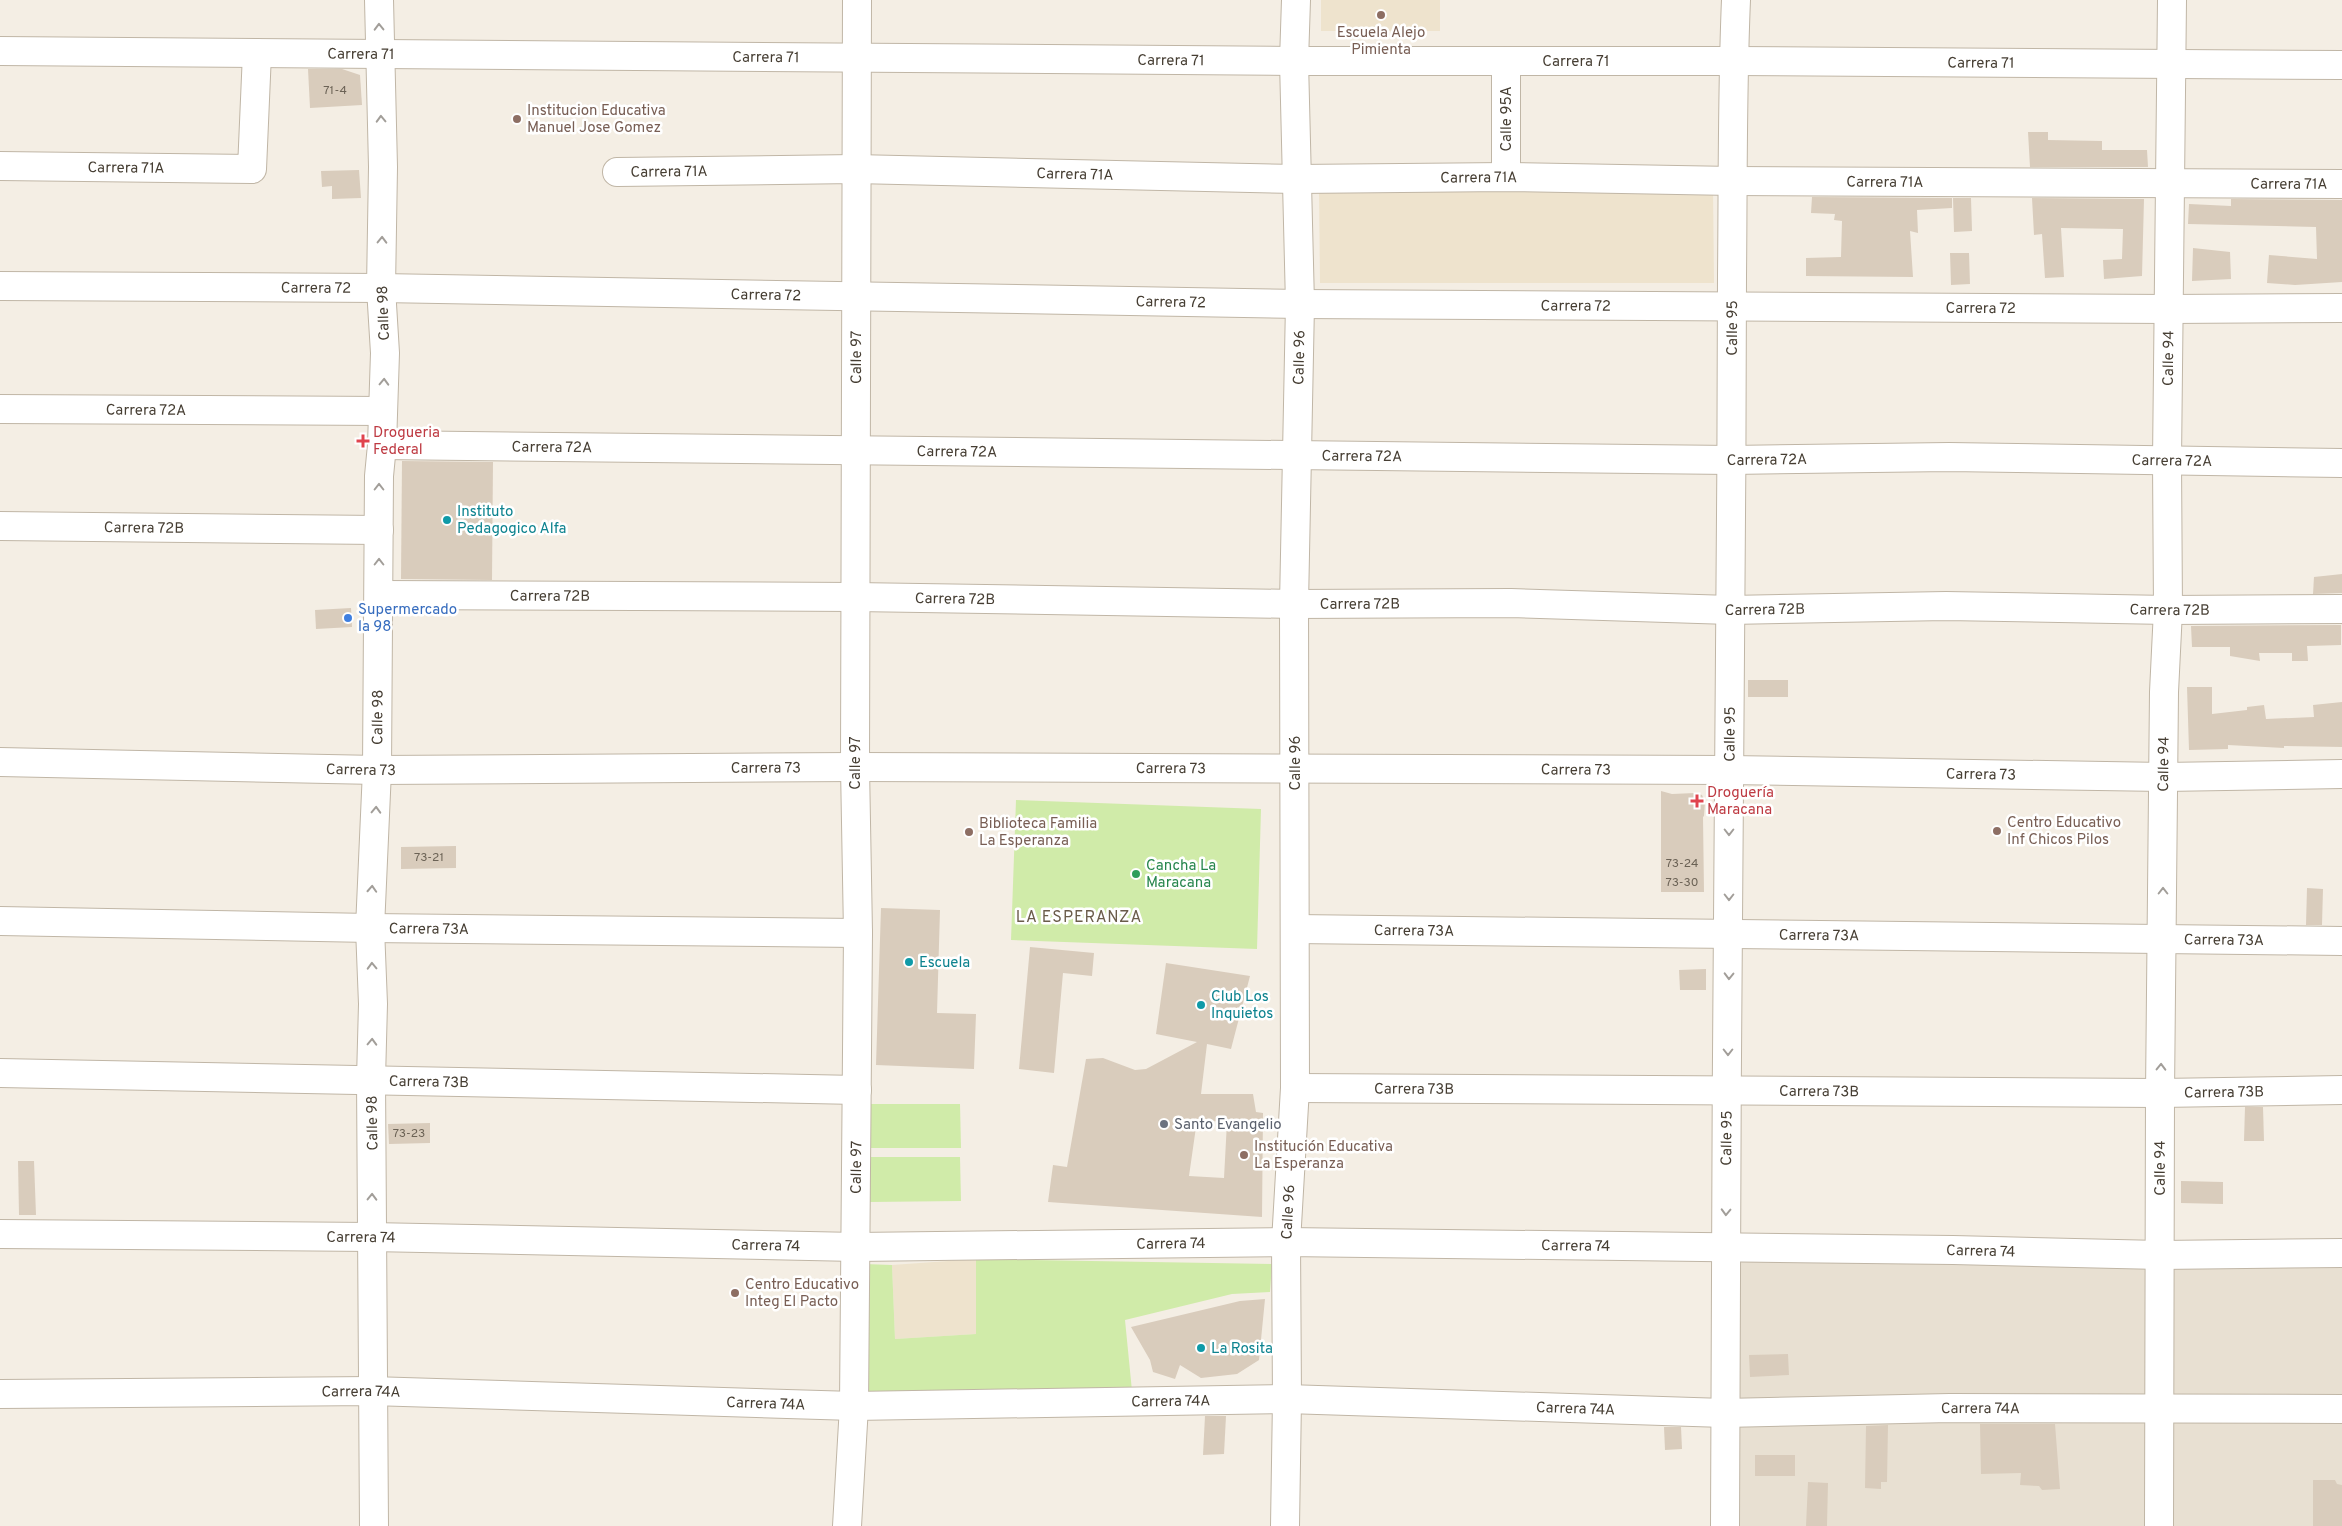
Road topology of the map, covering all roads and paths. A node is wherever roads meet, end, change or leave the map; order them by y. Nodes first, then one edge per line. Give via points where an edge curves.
1 (379, 0) edge
2 (857, 0) edge
3 (1296, 0) edge
4 (1736, 0) edge
5 (2172, 0) edge
6 (0, 51) edge
7 (258, 53) junction
8 (380, 54) junction
9 (855, 58) junction
10 (1294, 61) junction
11 (1506, 61) junction
12 (1734, 61) junction
13 (2171, 63) junction
14 (2342, 65) edge
15 (0, 166) edge
16 (855, 169) junction
17 (617, 172) dead end
18 (1506, 177) junction
19 (1297, 179) junction
20 (1733, 181) junction
21 (2170, 183) junction
22 (2342, 184) edge
23 (0, 286) edge
24 (382, 288) junction
25 (855, 297) junction
26 (1300, 304) junction
27 (1732, 306) junction
28 (2342, 308) edge
29 (2168, 309) junction
30 (0, 409) edge
31 (383, 411) junction
32 (382, 445) junction
33 (856, 450) junction
34 (1298, 456) junction
35 (1731, 460) junction
36 (2167, 461) junction
37 (2342, 463) edge
38 (0, 526) edge
39 (379, 530) junction
40 (379, 595) junction
41 (855, 597) junction
42 (1294, 604) junction
43 (2342, 609) edge
44 (1730, 610) junction
45 (2168, 610) junction
46 (0, 762) edge
47 (855, 767) junction
48 (1294, 768) junction
49 (377, 770) junction
50 (1729, 770) junction
51 (2342, 774) edge
52 (2164, 777) junction
53 (0, 921) edge
54 (370, 928) junction
55 (1296, 929) junction
56 (858, 933) junction
57 (1730, 935) junction
58 (2163, 940) junction
59 (2342, 941) edge
60 (0, 1073) edge
61 (371, 1079) junction
62 (1295, 1088) junction
63 (1728, 1089) junction
64 (857, 1090) junction
65 (2342, 1090) edge
66 (2160, 1093) junction
67 (0, 1234) edge
68 (371, 1237) junction
69 (1286, 1242) junction
70 (856, 1247) junction
71 (1724, 1247) junction
72 (2342, 1253) edge
73 (2160, 1255) junction
74 (371, 1391) junction
75 (0, 1394) edge
76 (1287, 1399) junction
77 (854, 1406) junction
78 (2342, 1409) edge
79 (2160, 1410) junction
80 (1724, 1413) junction
81 (374, 1526) edge
82 (848, 1526) edge
83 (1285, 1526) edge
84 (1725, 1526) edge
85 (2159, 1526) edge

8 -> 1 street, Calle 98
2 - 9 street, Calle 97
3 - 10 street, Calle 96
4 - 12 street, Calle 95
5 - 13 street, Calle 94
6 - 7 street, Carrera 71
7 - 8 street, Carrera 71
7 - 15 street, Carrera 71A via 252,169
8 - 9 street, Carrera 71
24 -> 8 street, Calle 98
9 - 10 street, Carrera 71
9 - 16 street, Calle 97
10 - 11 street, Carrera 71
10 - 19 street, Calle 96
11 - 12 street, Carrera 71
11 - 18 street, Calle 95A
12 - 13 street, Carrera 71
12 - 20 street, Calle 95
13 - 14 street, Carrera 71
13 - 21 street, Calle 94
16 - 17 street, Carrera 71A
16 - 19 street, Carrera 71A
16 - 25 street, Calle 97
18 - 19 street, Carrera 71A
18 - 20 street, Carrera 71A
19 - 26 street, Calle 96
20 - 21 street, Carrera 71A
20 - 27 street, Calle 95
21 - 22 street, Carrera 71A
21 - 29 street, Calle 94
23 - 24 street, Carrera 72
24 - 25 street, Carrera 72
31 -> 24 street, Calle 98
25 - 26 street, Carrera 72
25 - 33 street, Calle 97
26 - 27 street, Carrera 72
26 - 34 street, Calle 96
27 - 29 street, Carrera 72
27 - 35 street, Calle 95
28 - 29 street, Carrera 72
29 - 36 street, Calle 94
30 - 31 street, Carrera 72A
31 - 32 street, Calle 98
32 - 33 street, Carrera 72A
39 -> 32 street, Calle 98
33 - 34 street, Carrera 72A
33 - 41 street, Calle 97
34 - 35 street, Carrera 72A
34 - 42 street, Calle 96
35 - 36 street, Carrera 72A via 1949,456
35 - 44 street, Calle 95
36 - 37 street, Carrera 72A
36 - 45 street, Calle 94
38 - 39 street, Carrera 72B
40 -> 39 street, Calle 98
40 - 41 street, Carrera 72B
40 - 49 street, Calle 98
41 - 42 street, Carrera 72B
41 - 47 street, Calle 97
42 - 44 street, Carrera 72B via 1510,603
42 - 48 street, Calle 96
43 - 45 street, Carrera 72B
44 - 45 street, Carrera 72B via 1946,606
44 - 50 street, Calle 95
45 - 52 street, Calle 94
46 - 49 street, Carrera 73
47 - 48 street, Carrera 73
47 - 49 street, Carrera 73
47 - 56 street, Calle 97
48 - 50 street, Carrera 73
48 - 55 street, Calle 96
54 -> 49 street, Calle 98
50 - 52 street, Carrera 73
50 -> 57 street, Calle 95
51 - 52 street, Carrera 73
58 -> 52 street, Calle 94
53 - 54 street, Carrera 73A
54 - 56 street, Carrera 73A
61 -> 54 street, Calle 98
55 - 57 street, Carrera 73A
55 - 62 street, Calle 96
56 - 64 street, Calle 97
57 - 58 street, Carrera 73A
57 -> 63 street, Calle 95
58 - 59 street, Carrera 73A
66 -> 58 street, Calle 94
60 - 61 street, Carrera 73B
61 - 64 street, Carrera 73B
68 -> 61 street, Calle 98
62 - 63 street, Carrera 73B
62 - 69 street, Calle 96
63 - 66 street, Carrera 73B
63 -> 71 street, Calle 95
64 - 70 street, Calle 97
65 - 66 street, Carrera 73B
66 - 73 street, Calle 94
67 - 68 street, Carrera 74
68 - 70 street, Carrera 74
68 - 74 street, Calle 98
69 - 70 street, Carrera 74
69 - 71 street, Carrera 74
69 - 76 street, Calle 96
70 - 77 street, Calle 97
71 - 73 street, Carrera 74
71 - 80 street, Calle 95 via 1727,1327
72 - 73 street, Carrera 74
73 - 79 street, Calle 94
74 - 75 street, Carrera 74A
74 - 77 street, Carrera 74A
74 - 81 street, Calle 98
76 - 77 street, Carrera 74A
76 - 80 street, Carrera 74A
76 - 83 street, Calle 96
77 - 82 street, Calle 97
78 - 79 street, Carrera 74A
79 - 80 street, Carrera 74A via 1950,1408
79 - 85 street, Calle 94
80 - 84 street, Calle 95

